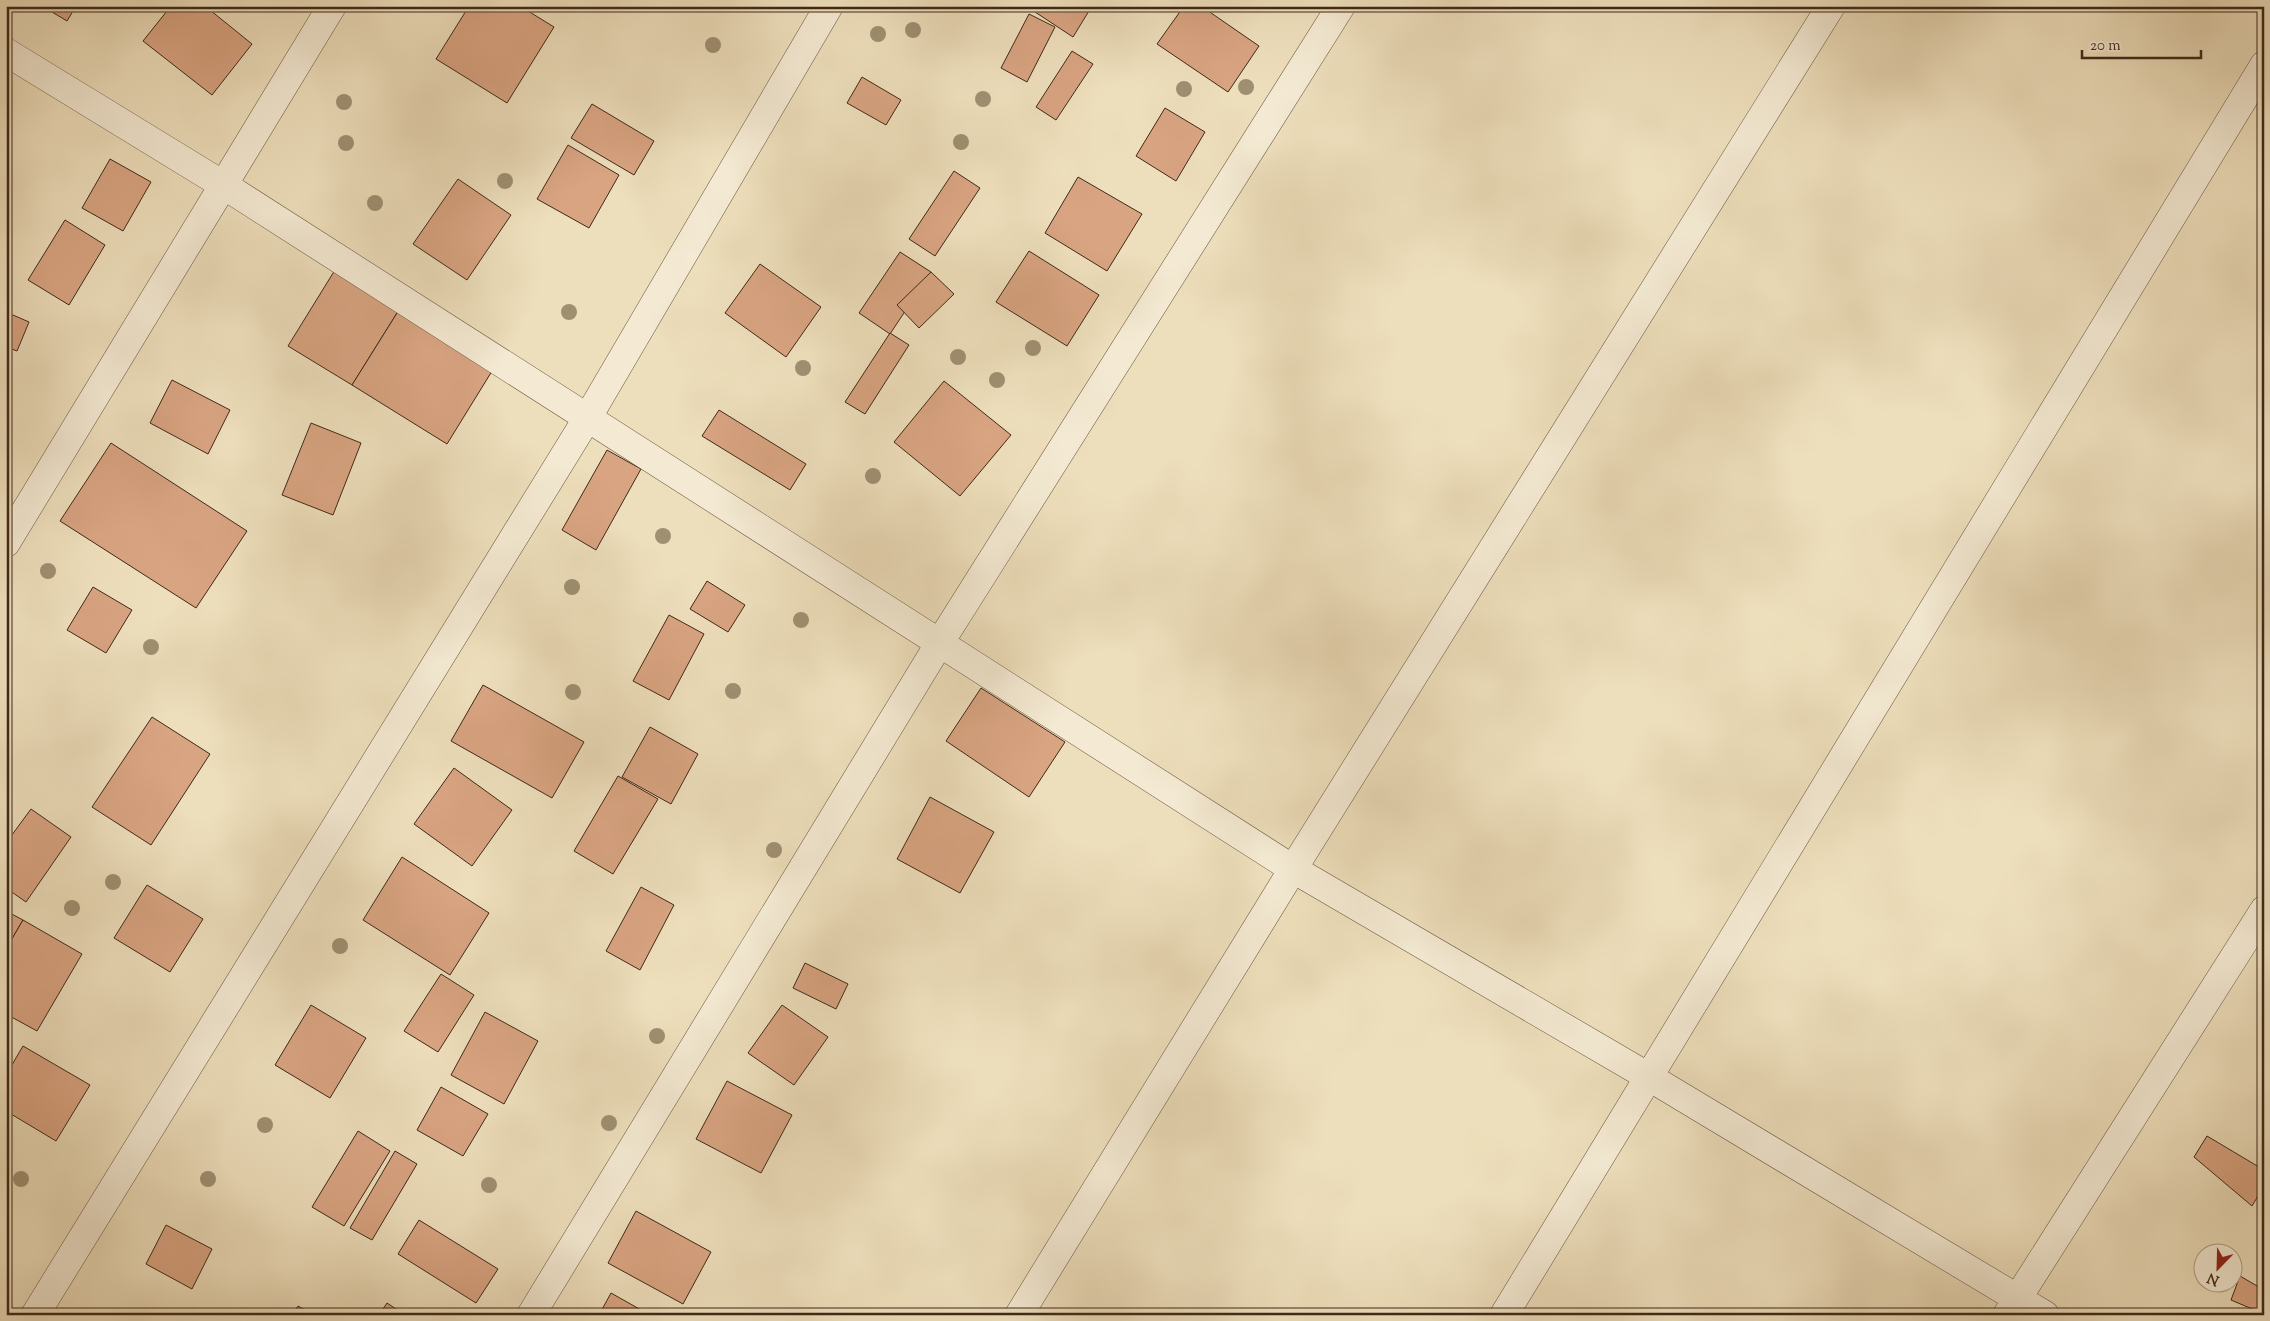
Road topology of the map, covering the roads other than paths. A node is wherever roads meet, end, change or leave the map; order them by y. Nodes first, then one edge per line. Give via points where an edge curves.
1 (332, 6) edge
2 (829, 6) edge
3 (1341, 6) edge
4 (1831, 6) edge
5 (6, 52) edge
6 (2264, 64) edge
7 (225, 186) junction
8 (588, 417) junction
9 (6, 544) edge
10 (939, 644) junction
11 (1293, 869) junction
12 (2264, 910) edge
13 (1649, 1077) junction
14 (2013, 1306) edge
15 (35, 1315) edge
16 (532, 1315) edge
17 (1019, 1315) edge
18 (1504, 1315) edge
19 (2045, 1315) edge

1 - 7 street
2 - 8 street
3 - 10 street
4 - 11 street
5 - 7 street
6 - 13 street
7 - 8 street
7 - 9 street
8 - 10 street
8 - 15 street
10 - 11 street
10 - 16 street
11 - 13 street
11 - 17 street
12 - 14 street
13 - 14 street
13 - 18 street
14 - 19 street

